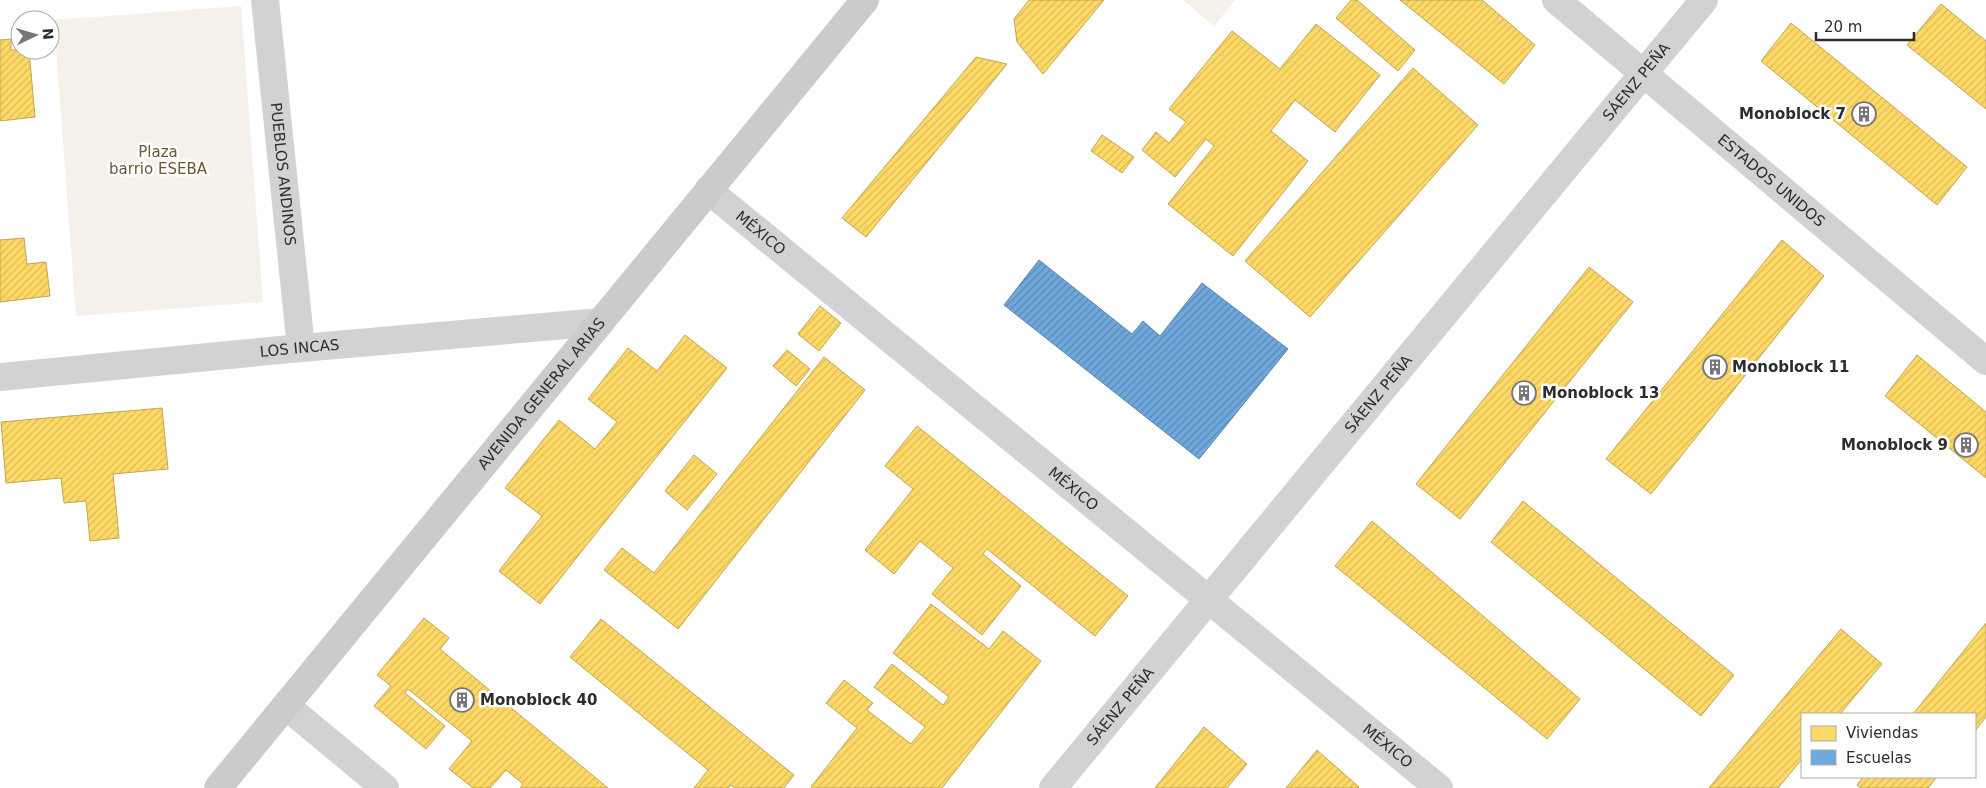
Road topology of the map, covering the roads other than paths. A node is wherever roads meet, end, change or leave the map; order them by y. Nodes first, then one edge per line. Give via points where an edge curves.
1 (265, 0) edge
2 (865, 0) edge
3 (1556, 0) edge
4 (1704, 0) edge
5 (1643, 73) junction
6 (708, 190) junction
7 (600, 322) junction
8 (301, 348) junction
9 (1986, 361) edge
10 (0, 377) edge
11 (1209, 600) junction
12 (286, 706) junction
13 (218, 788) edge
14 (385, 788) edge
15 (1054, 788) edge
16 (1439, 788) edge

1 - 8 street, PUEBLOS ANDINOS
2 - 6 main road, AVENIDA GENERAL ARIAS
3 - 5 street, ESTADOS UNIDOS
4 - 5 street, SÁENZ PEÑA
5 - 9 street, ESTADOS UNIDOS
5 - 11 street, SÁENZ PEÑA
6 - 7 main road, AVENIDA GENERAL ARIAS
6 - 11 street, MÉXICO
7 - 8 street, LOS INCAS
7 - 12 main road, AVENIDA GENERAL ARIAS
8 - 10 street, LOS INCAS
11 - 15 street, SÁENZ PEÑA
11 - 16 street, MÉXICO
12 - 13 main road, AVENIDA GENERAL ARIAS
12 - 14 street

